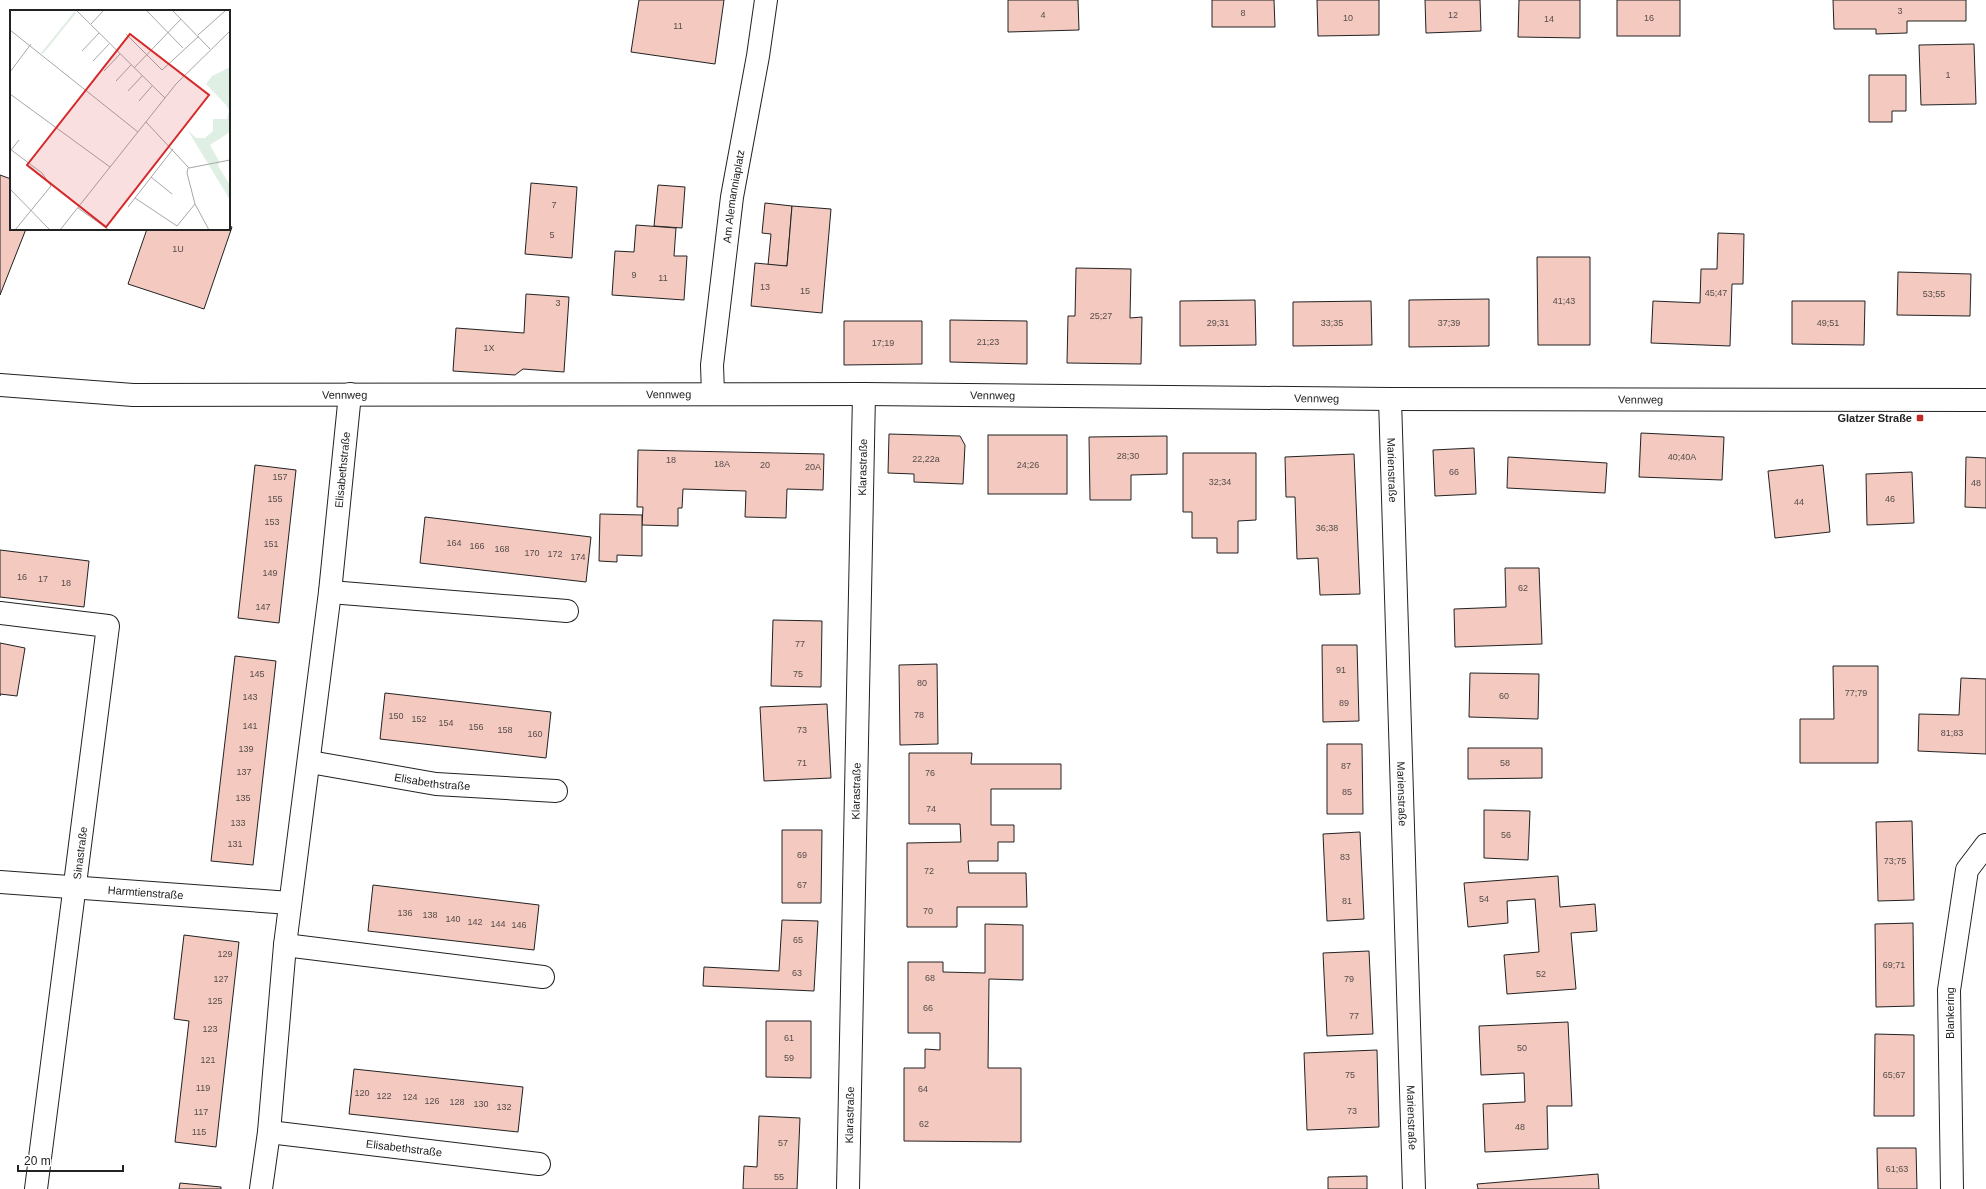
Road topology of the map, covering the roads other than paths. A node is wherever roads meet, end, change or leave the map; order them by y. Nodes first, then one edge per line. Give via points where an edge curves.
1 (766, 0) edge
2 (0, 385) edge
3 (350, 394) junction
4 (713, 394) junction
5 (864, 394) junction
6 (1390, 399) junction
7 (1986, 400) edge
8 (330, 592) junction
9 (567, 611) dead end
10 (0, 613) edge
11 (310, 762) junction
12 (556, 791) dead end
13 (1986, 845) edge
14 (0, 882) edge
15 (76, 889) junction
16 (290, 903) junction
17 (286, 945) junction
18 (543, 978) dead end
19 (269, 1132) junction
20 (539, 1164) dead end
21 (36, 1189) edge
22 (261, 1189) edge
23 (848, 1189) edge
24 (1414, 1189) edge
25 (1952, 1189) edge

1 - 4 street, Am Alemanniaplatz via 732,197 712,365
2 - 3 street, Vennweg via 133,395
3 - 4 street, Vennweg
3 - 8 street, Elisabethstraße
4 - 5 street, Vennweg
5 - 6 street, Vennweg
5 - 23 street, Klarastraße
6 - 7 street, Vennweg
6 - 24 street, Marienstraße
8 - 9 street
8 - 11 street, Elisabethstraße
10 - 15 street, Sinastraße via 108,626
11 - 12 street, Elisabethstraße via 436,784
11 - 16 street, Elisabethstraße
13 - 25 street, Blankering via 1967,870 1948,990
14 - 15 street, Harmtienstraße
15 - 16 street, Harmtienstraße
15 - 21 street, Sinastraße
16 - 17 street, Elisabethstraße
17 - 18 street
17 - 19 street, Elisabethstraße
19 - 20 street, Elisabethstraße
19 - 22 street, Elisabethstraße

